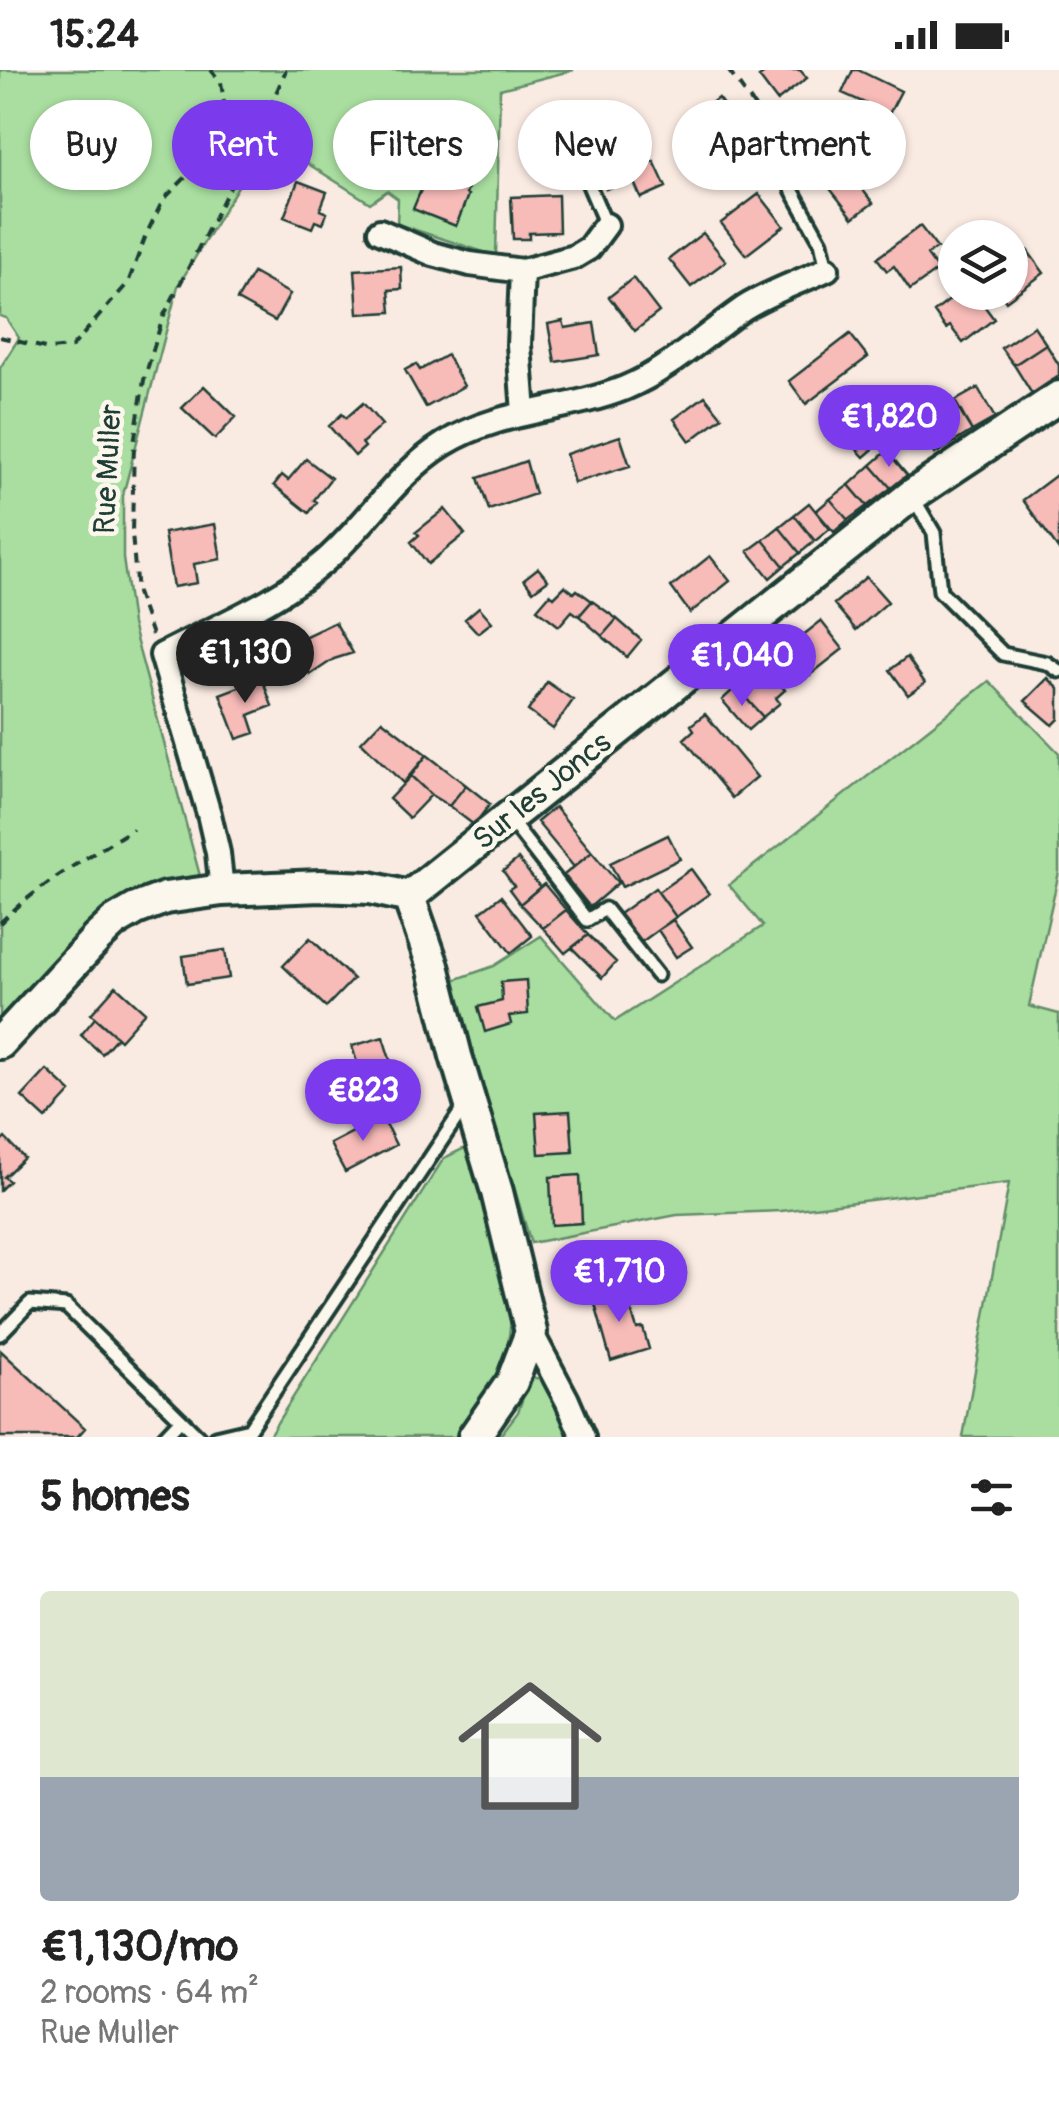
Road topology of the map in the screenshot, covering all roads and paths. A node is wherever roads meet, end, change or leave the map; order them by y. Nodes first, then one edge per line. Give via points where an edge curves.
1 (211, 70) edge
2 (286, 70) edge
3 (728, 70) edge
4 (750, 100) edge
5 (591, 190) edge
6 (792, 190) edge
7 (606, 225) joint
8 (380, 230) dead end
9 (826, 269) joint
10 (522, 271) junction
11 (0, 337) edge
12 (1059, 397) edge
13 (524, 413) junction
14 (912, 495) junction
15 (162, 655) junction
16 (1059, 671) edge
17 (508, 818) junction
18 (133, 829) dead end
19 (222, 890) junction
20 (409, 897) junction
21 (0, 924) edge
22 (657, 974) dead end
23 (0, 1043) edge
24 (470, 1099) junction
25 (531, 1332) junction
26 (0, 1334) edge
27 (181, 1419) junction
28 (164, 1437) edge
29 (200, 1437) edge
30 (215, 1437) edge
31 (474, 1437) edge
32 (582, 1437) edge

1 - 11 path via 221,82 225,110 203,160 163,200 128,283 72,347 49,349
2 - 15 path, Rue Muller via 163,317 144,380 134,443 132,534 138,593
3 - 4 path
5 - 7 lane
6 - 9 lane via 821,242
7 - 10 street via 574,258
8 - 10 street via 432,254
9 - 13 street via 748,306 628,387
10 - 13 street
12 - 14 street, Sur les Joncs
13 - 15 street via 443,444 308,575
14 - 16 lane via 934,532 940,590 1003,654
14 - 17 street, Sur les Joncs
15 - 19 street via 209,814
17 - 20 street, Sur les Joncs
17 - 22 lane via 587,920 605,910
18 - 21 path
19 - 20 street via 354,887
19 - 23 street via 165,898 114,922
20 - 24 street
24 - 25 street
24 - 30 lane via 249,1429
25 - 31 street via 512,1382
25 - 32 street
26 - 27 lane via 30,1303 66,1306
27 - 28 lane
27 - 29 lane

